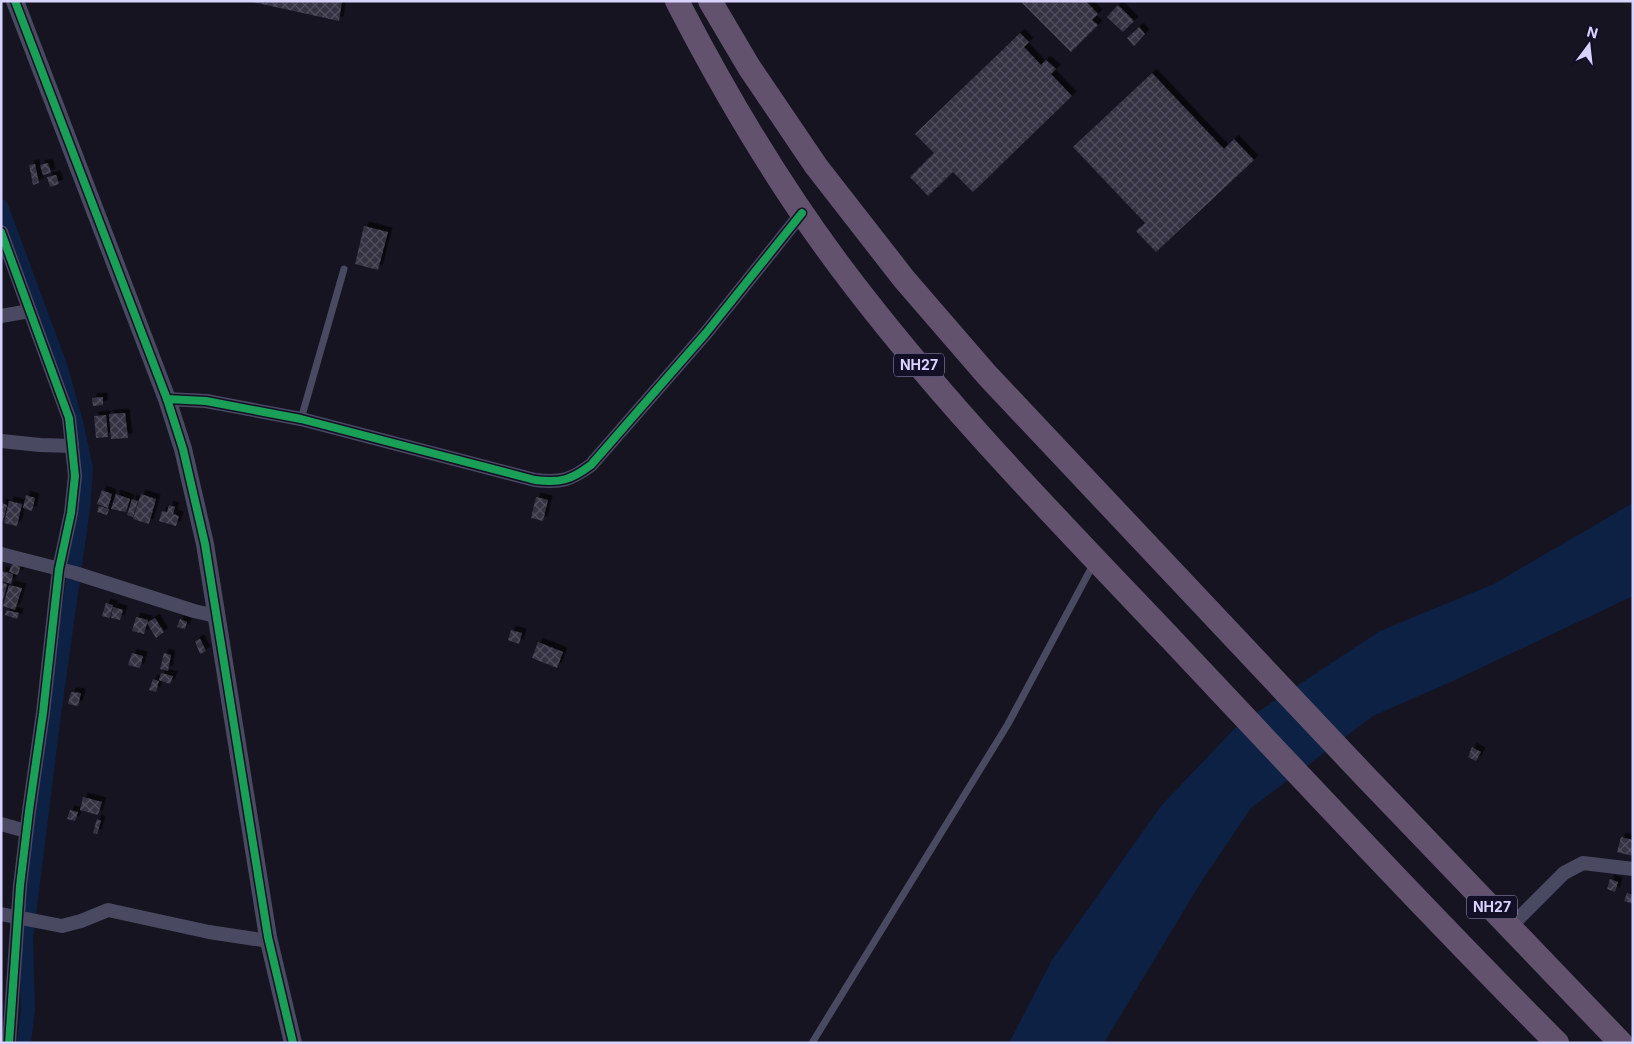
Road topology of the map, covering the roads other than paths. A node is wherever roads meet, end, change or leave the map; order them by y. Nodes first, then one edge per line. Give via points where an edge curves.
1 (15, 1) edge
2 (677, 1) edge
3 (710, 1) edge
4 (802, 213) junction
5 (1, 232) edge
6 (344, 269) dead end
7 (30, 312) junction
8 (1, 316) edge
9 (167, 399) junction
10 (301, 419) junction
11 (1, 441) edge
12 (72, 446) junction
13 (1, 554) edge
14 (1096, 560) junction
15 (59, 569) junction
16 (216, 616) junction
17 (1, 824) edge
18 (26, 831) junction
19 (1633, 870) edge
20 (1, 914) edge
21 (20, 918) junction
22 (1511, 926) junction
23 (269, 941) junction
24 (9, 1043) edge
25 (293, 1043) edge
26 (812, 1043) edge
27 (1556, 1043) edge
28 (1621, 1043) edge

1 - 9 street
2 - 4 highway, NH27 via 750,132
3 - 22 highway, NH27 via 749,67 816,166 904,279 987,375 1361,772
4 - 10 street via 706,333 592,465 574,477 555,482 535,480
4 - 14 highway, NH27 via 933,382
5 - 7 street
6 - 10 lane
7 - 8 street
7 - 12 street via 69,418
9 - 10 street via 206,401
9 - 16 street via 203,534
11 - 12 street
12 - 15 street via 75,476
13 - 15 street
14 - 26 lane via 1008,724
14 - 27 highway, NH27
15 - 16 street
15 - 18 street
16 - 23 street
17 - 18 street
18 - 21 street
19 - 22 street via 1583,862 1564,873
20 - 21 street
21 - 23 street via 62,926 108,910 209,932
21 - 24 street
22 - 28 highway, NH27
23 - 25 street

